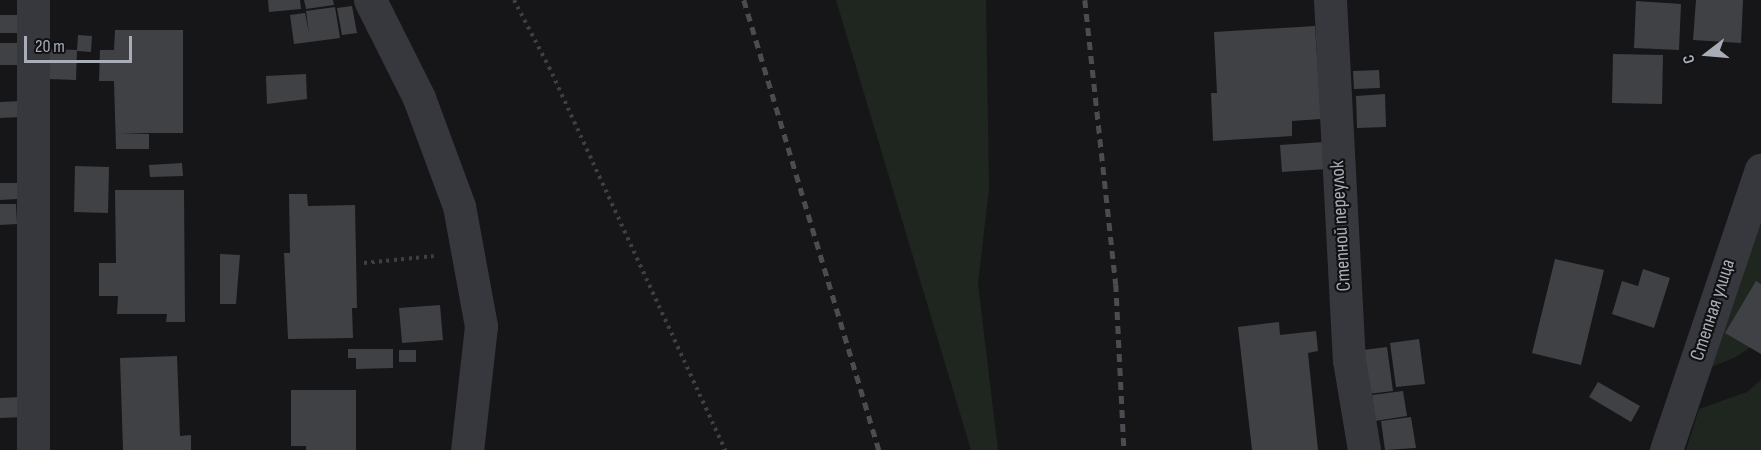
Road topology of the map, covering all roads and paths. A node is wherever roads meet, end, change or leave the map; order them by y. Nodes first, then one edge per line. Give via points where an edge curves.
1 (33, 0) edge
2 (370, 0) edge
3 (514, 0) edge
4 (1330, 0) edge
5 (1761, 170) edge
6 (467, 249) junction
7 (364, 262) dead end
8 (33, 450) edge
9 (467, 450) edge
10 (725, 450) edge
11 (1364, 450) edge
12 (1666, 450) edge

1 - 8 street
2 - 6 street via 420,98 459,206
3 - 10 path via 549,67
4 - 11 street, Степной переулок via 1349,360
5 - 12 street, Степная улица
6 - 7 path via 420,259
6 - 9 street via 481,326

